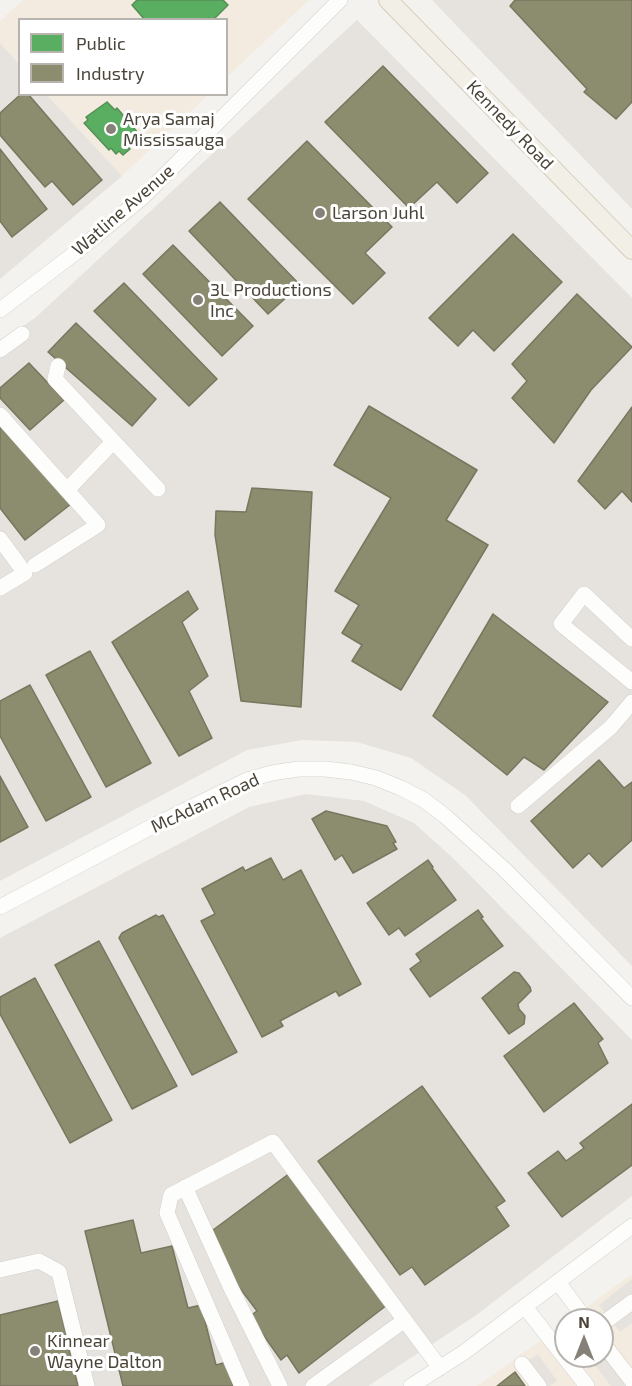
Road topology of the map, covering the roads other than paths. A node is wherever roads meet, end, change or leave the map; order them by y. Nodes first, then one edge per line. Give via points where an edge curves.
1 (340, 0) edge
2 (388, 0) edge
3 (632, 250) edge
4 (0, 310) edge
5 (22, 334) dead end
6 (0, 350) edge
7 (57, 366) dead end
8 (0, 415) edge
9 (113, 442) junction
10 (68, 489) junction
11 (158, 489) dead end
12 (0, 539) edge
13 (35, 565) dead end
14 (0, 588) edge
15 (632, 639) edge
16 (632, 682) edge
17 (632, 702) edge
18 (518, 806) dead end
19 (0, 907) edge
20 (632, 998) edge
21 (185, 1187) junction
22 (632, 1226) edge
23 (0, 1270) edge
24 (558, 1282) junction
25 (632, 1302) edge
26 (525, 1307) junction
27 (577, 1308) edge
28 (614, 1315) edge
29 (405, 1320) junction
30 (614, 1358) edge
31 (522, 1364) dead end
32 (440, 1368) junction
33 (632, 1381) edge
34 (580, 1384) edge
35 (87, 1386) edge
36 (242, 1386) edge
37 (280, 1386) edge
38 (313, 1386) edge
39 (411, 1386) edge
40 (539, 1386) edge

1 - 4 street, Watline Avenue via 143,197
2 - 3 main road, Kennedy Road
5 - 6 street
7 - 9 street via 55,379
8 - 10 street
9 - 10 street
9 - 11 street
10 - 13 street via 98,525
12 - 14 street via 25,573
15 - 16 street via 584,594 561,624
17 - 18 street via 610,727
19 - 20 street, McAdam Road via 247,780 298,769 351,772 401,788 445,816 505,870
21 - 29 street via 273,1142
21 - 36 street via 171,1195 167,1214
21 - 37 street
22 - 24 street
23 - 35 street via 39,1261 59,1272
24 - 26 street
24 - 27 street
25 - 28 street
26 - 32 street
26 - 34 street
29 - 32 street
29 - 38 street
30 - 33 street
31 - 40 street
32 - 39 street

